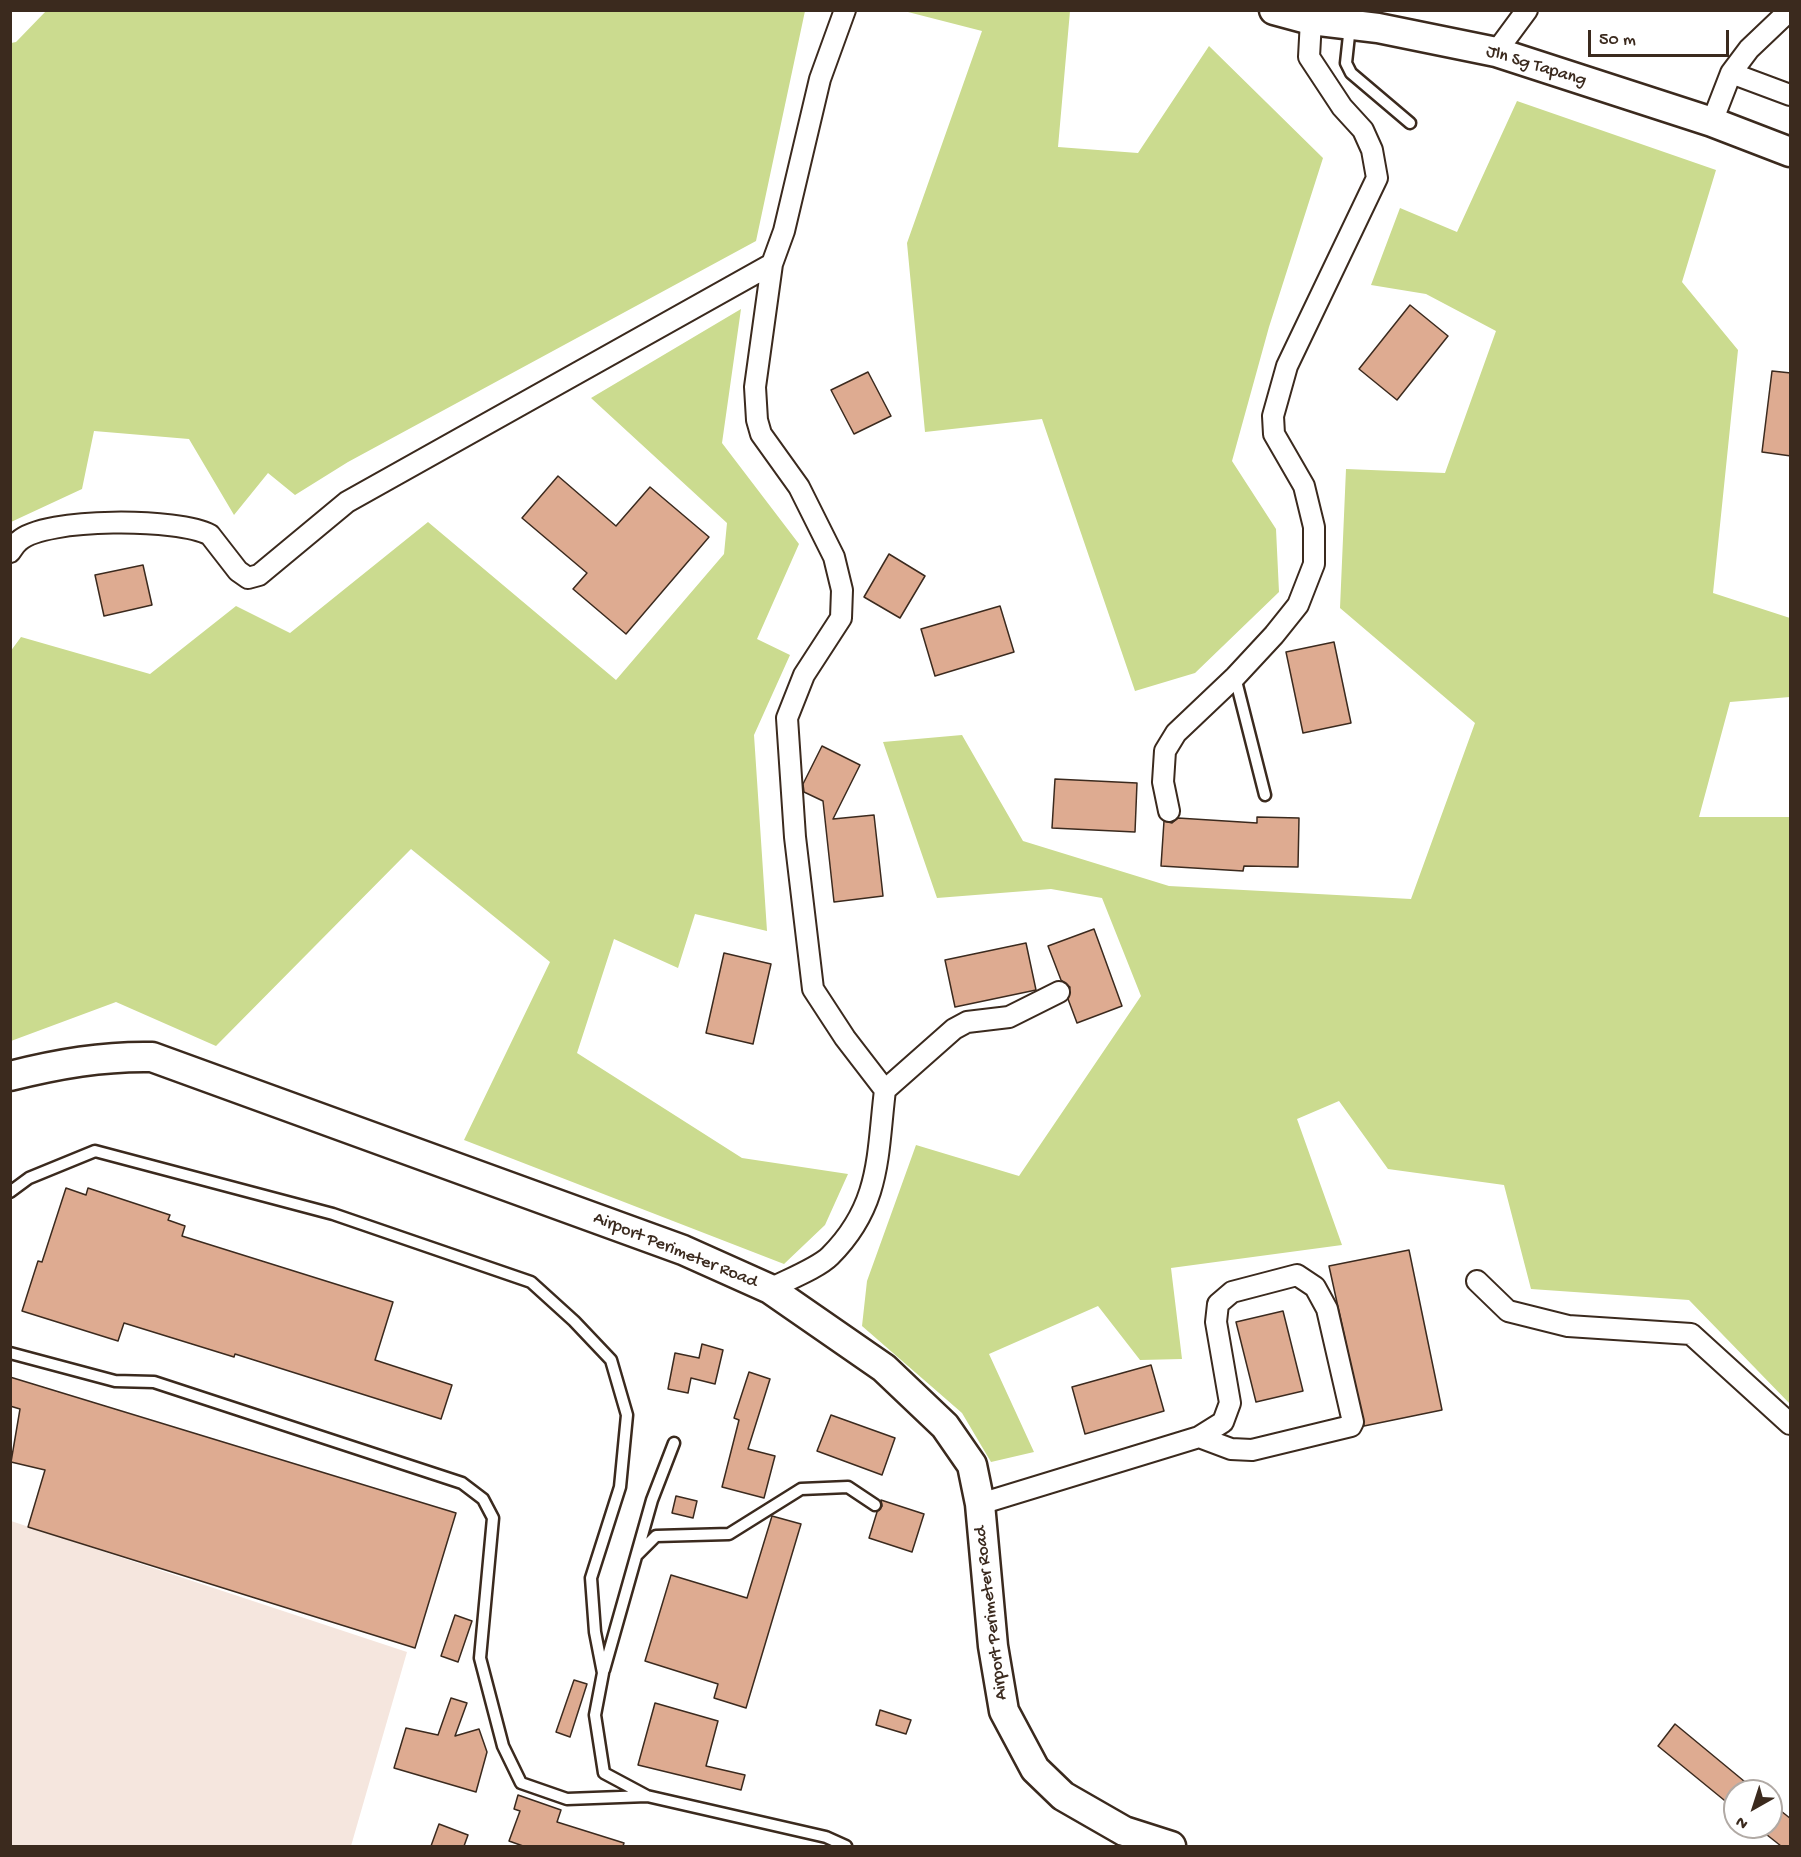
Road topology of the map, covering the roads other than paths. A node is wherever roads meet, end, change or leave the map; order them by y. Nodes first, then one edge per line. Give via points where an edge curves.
1 (845, 10) edge
2 (1274, 10) edge
3 (1527, 10) edge
4 (1790, 10) edge
5 (1377, 19) edge
6 (1311, 20) junction
7 (1350, 26) junction
8 (1496, 52) junction
9 (1731, 73) junction
10 (1791, 95) edge
11 (1712, 122) junction
12 (1410, 123) dead end
13 (1791, 152) edge
14 (772, 264) junction
15 (10, 552) edge
16 (1235, 677) junction
17 (1264, 795) dead end
18 (1169, 811) dead end
19 (1059, 992) dead end
20 (10, 1076) edge
21 (885, 1090) junction
22 (10, 1192) edge
23 (1477, 1281) dead end
24 (770, 1289) junction
25 (10, 1353) edge
26 (1791, 1424) edge
27 (1199, 1437) junction
28 (674, 1443) dead end
29 (980, 1504) junction
30 (875, 1505) dead end
31 (638, 1555) junction
32 (603, 1673) junction
33 (647, 1797) junction
34 (846, 1846) edge
35 (1171, 1846) edge

1 - 14 street via 820,79 784,231
2 - 6 street, Jln Sg Tapang
3 - 8 street
4 - 9 street via 1749,49
5 - 7 street, Jln Sg Tapang
5 - 8 street, Jln Sg Tapang
6 - 7 street, Jln Sg Tapang
6 - 16 street via 1309,57 1342,107 1363,130 1372,150 1377,178 1287,366 1273,416 1274,434 1304,486 1314,527 1314,564 1298,605
7 - 12 lane via 1346,63 1351,73
8 - 11 street, Jln Sg Tapang
9 - 10 street
9 - 11 street
11 - 13 street, Jln Sg Tapang
14 - 15 street via 347,502 259,576 248,578 238,571 210,535 161,525 118,522 44,530 20,539
14 - 21 street via 755,387 757,420 761,434 799,487 834,557 842,590 841,618 804,675 787,718 795,837 813,989
16 - 17 lane
16 - 18 street via 1176,733 1165,751 1163,782
19 - 21 street via 1008,1017 961,1025
20 - 24 street, Airport Perimeter Road via 91,1059 152,1057 683,1250
21 - 24 street via 875,1181 866,1208 830,1257
22 - 32 lane via 29,1178 95,1151 333,1214 531,1282 611,1360 627,1415 620,1487 591,1578
23 - 26 street via 1508,1311 1568,1326 1691,1334
24 - 29 street, Airport Perimeter Road via 884,1368 945,1426 972,1465
25 - 33 lane via 115,1381 154,1382 462,1483 483,1499 493,1518 480,1658 503,1746 521,1783 567,1799
27 - 27 street via 1232,1449 1252,1450 1351,1426 1327,1309 1315,1287 1297,1275 1232,1292 1218,1304 1216,1322 1230,1402 1223,1422
27 - 29 street
28 - 31 lane via 652,1500
29 - 35 street, Airport Perimeter Road via 998,1678 1004,1711 1019,1741 1035,1769 1063,1796 1124,1831
30 - 31 lane via 848,1487 801,1489 729,1534 656,1536
31 - 32 lane
32 - 33 lane via 595,1715 604,1773
33 - 34 lane via 826,1837

